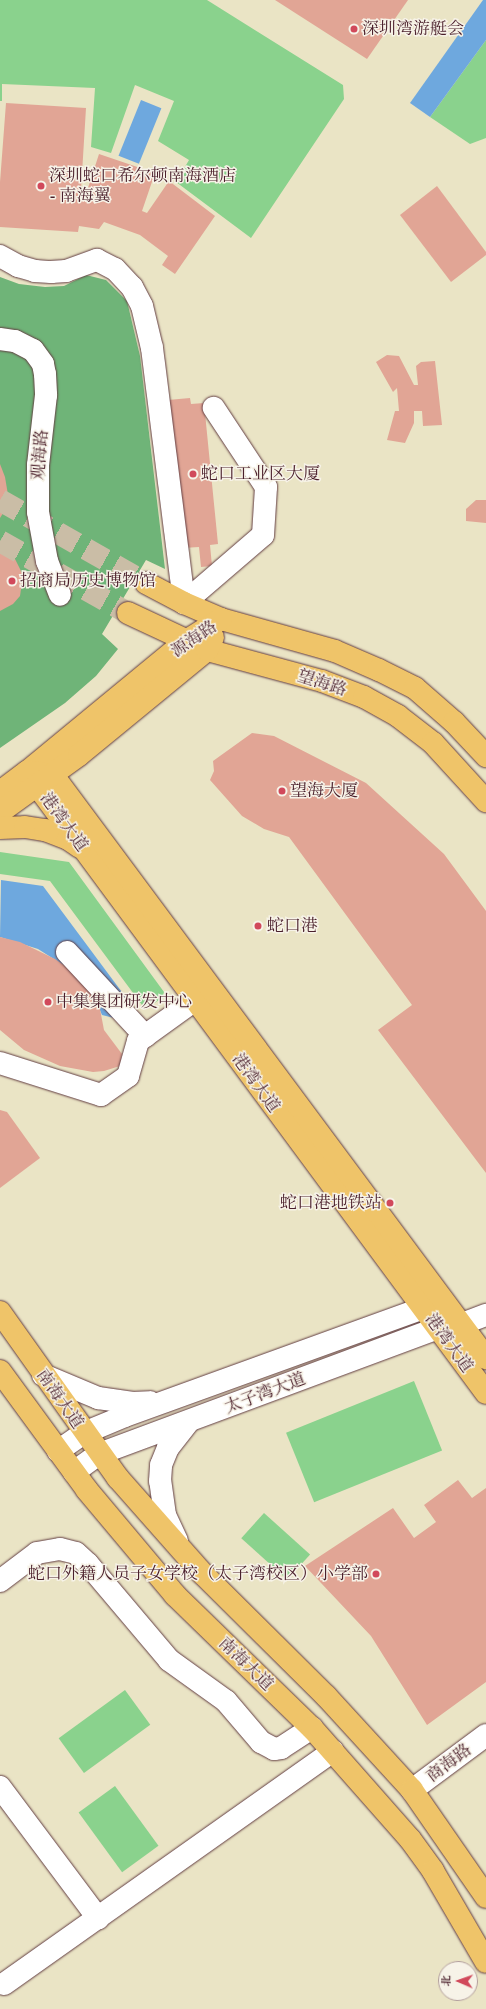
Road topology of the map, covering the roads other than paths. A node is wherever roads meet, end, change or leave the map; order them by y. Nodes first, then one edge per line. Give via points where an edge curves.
1 (0, 256) edge
2 (0, 339) edge
3 (214, 408) dead end
4 (146, 583) tunnel mouth
5 (60, 595) dead end
6 (184, 604) junction
7 (128, 613) tunnel mouth
8 (221, 619) junction
9 (186, 641) junction
10 (207, 650) junction
11 (486, 756) edge
12 (39, 777) junction
13 (0, 792) edge
14 (486, 801) edge
15 (0, 812) edge
16 (0, 828) edge
17 (86, 851) junction
18 (67, 952) dead end
19 (196, 1000) junction
20 (145, 1036) junction
21 (0, 1062) edge
22 (423, 1308) junction
23 (0, 1312) edge
24 (486, 1316) edge
25 (462, 1324) junction
26 (438, 1328) junction
27 (486, 1358) edge
28 (0, 1371) edge
29 (43, 1375) junction
30 (486, 1393) edge
31 (167, 1401) junction
32 (188, 1422) junction
33 (84, 1433) junction
34 (58, 1451) junction
35 (100, 1454) junction
36 (74, 1472) junction
37 (180, 1550) junction
38 (0, 1581) edge
39 (312, 1728) junction
40 (486, 1735) edge
41 (333, 1752) junction
42 (0, 1787) edge
43 (412, 1790) junction
44 (486, 1897) edge
45 (98, 1918) junction
46 (486, 1962) edge
47 (4, 1984) dead end

1 - 6 street via 18,266 51,272 66,271 97,260 115,269 132,287 142,306 152,348
2 - 5 street, 观海路 via 25,345 38,356 45,374 46,395 38,465 38,512 47,561
3 - 6 street via 266,487 263,535
4 - 6 main road, 望海路
6 - 8 main road, 望海路
7 - 9 main road, 望海路
8 - 9 main road, 源海路
8 - 10 main road, 源海路
8 - 11 main road, 望海路 via 335,651 408,685 454,722
9 - 10 main road, 望海路
9 - 12 main road, 源海路
10 - 12 main road, 源海路
10 - 14 main road, 望海路 via 322,680 364,697 398,716 433,743
12 - 13 main road, 源海路
12 - 15 main road, 源海路
12 - 17 main road, 港湾大道
12 - 25 main road, 港湾大道
16 - 17 main road via 25,827 45,830 68,839
17 - 19 main road, 港湾大道
18 - 20 street
19 - 20 street
19 - 22 main road, 港湾大道
20 - 21 street via 138,1041 128,1076 101,1095
22 - 25 street
22 - 26 main road, 港湾大道
22 - 31 street, 太子湾大道
23 - 29 main road, 南海大道
24 - 25 street, 太子湾大道
25 - 26 street, 太子湾大道
25 - 27 main road, 港湾大道
26 - 30 main road, 港湾大道
26 - 32 street, 太子湾大道
28 - 34 main road, 南海大道
29 - 31 street via 86,1394 114,1401
29 - 33 main road, 南海大道
31 - 33 street, 太子湾大道
32 - 35 street, 太子湾大道
32 - 37 street via 168,1448 161,1465 160,1481 165,1515
33 - 34 street, 太子湾大道
33 - 35 main road, 南海大道
34 - 36 main road, 南海大道
35 - 36 street, 太子湾大道
35 - 37 main road, 南海大道
36 - 39 main road, 南海大道 via 175,1595
37 - 43 main road, 南海大道 via 326,1696
38 - 39 street via 37,1554 60,1549 76,1553 169,1660 226,1701 261,1742 274,1749 281,1748 288,1746
39 - 41 main road, 南海大道
40 - 43 street, 商海路
41 - 45 street
41 - 46 main road, 南海大道 via 410,1839 437,1878
42 - 45 street
43 - 44 main road, 南海大道
45 - 47 street

